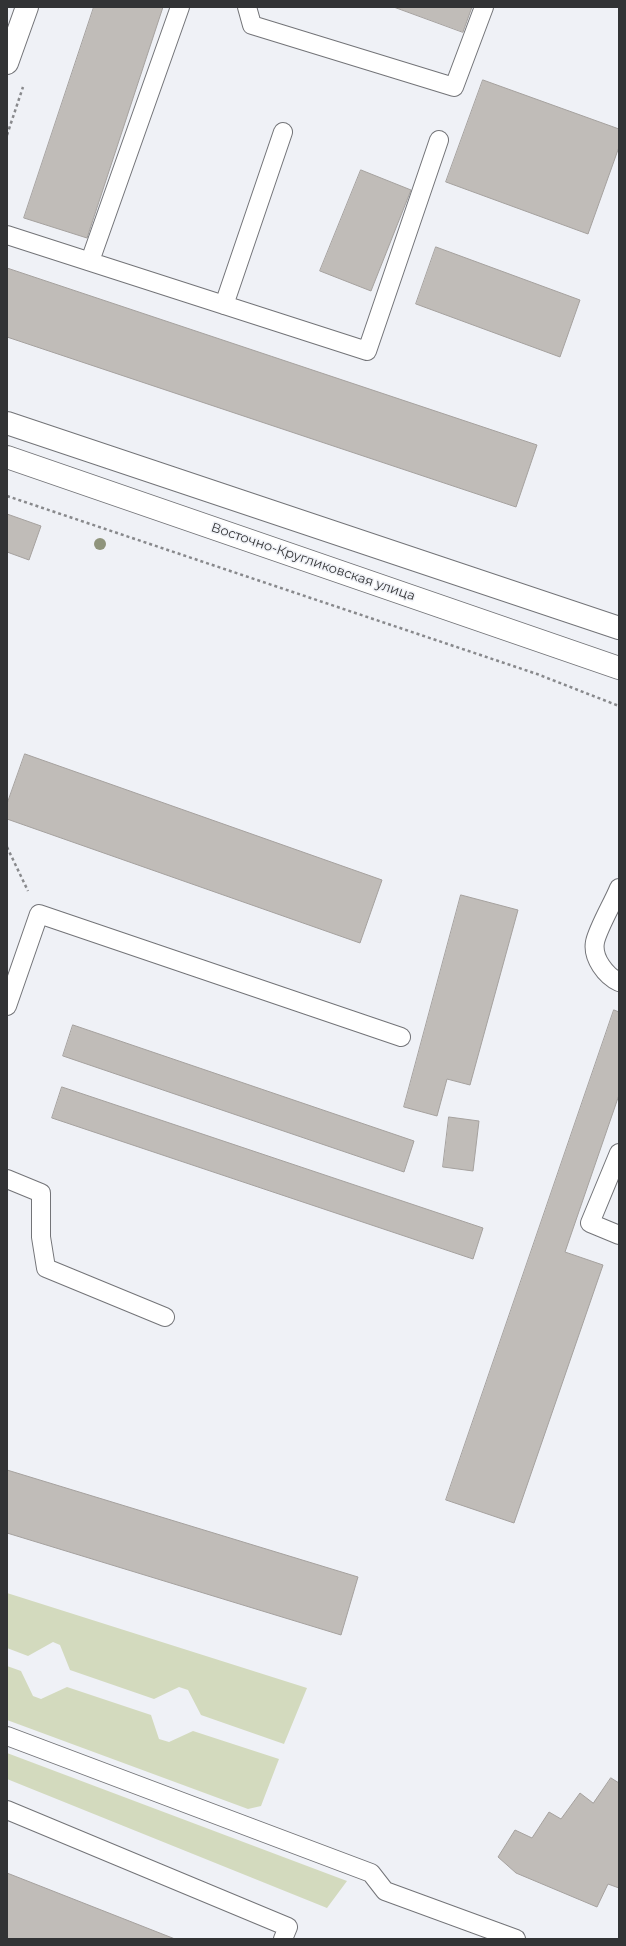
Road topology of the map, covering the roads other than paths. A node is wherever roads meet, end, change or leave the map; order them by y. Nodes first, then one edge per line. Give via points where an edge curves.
1 (27, 7) edge
2 (180, 7) edge
3 (247, 7) edge
4 (484, 7) edge
5 (7, 63) edge
6 (283, 132) dead end
7 (438, 140) dead end
8 (7, 234) edge
9 (90, 261) junction
10 (224, 305) junction
11 (7, 423) edge
12 (7, 457) edge
13 (619, 628) edge
14 (619, 668) edge
15 (619, 888) edge
16 (619, 982) edge
17 (7, 1006) edge
18 (401, 1037) dead end
19 (619, 1153) edge
20 (7, 1179) edge
21 (619, 1234) edge
22 (165, 1317) dead end
23 (7, 1736) edge
24 (7, 1810) edge
25 (283, 1939) edge
26 (516, 1939) edge

1 - 5 street
2 - 9 lane
3 - 4 lane via 252,25 454,87
6 - 10 lane
7 - 10 lane via 367,351
8 - 9 lane
9 - 10 lane
11 - 13 street
12 - 14 street, Восточно-Кругликовская улица
15 - 16 lane via 595,943 598,962 612,979
17 - 18 lane via 38,914
19 - 21 lane via 590,1223
20 - 22 lane via 41,1193 41,1237 46,1268
23 - 26 lane via 371,1873 385,1891
24 - 25 lane via 288,1927

